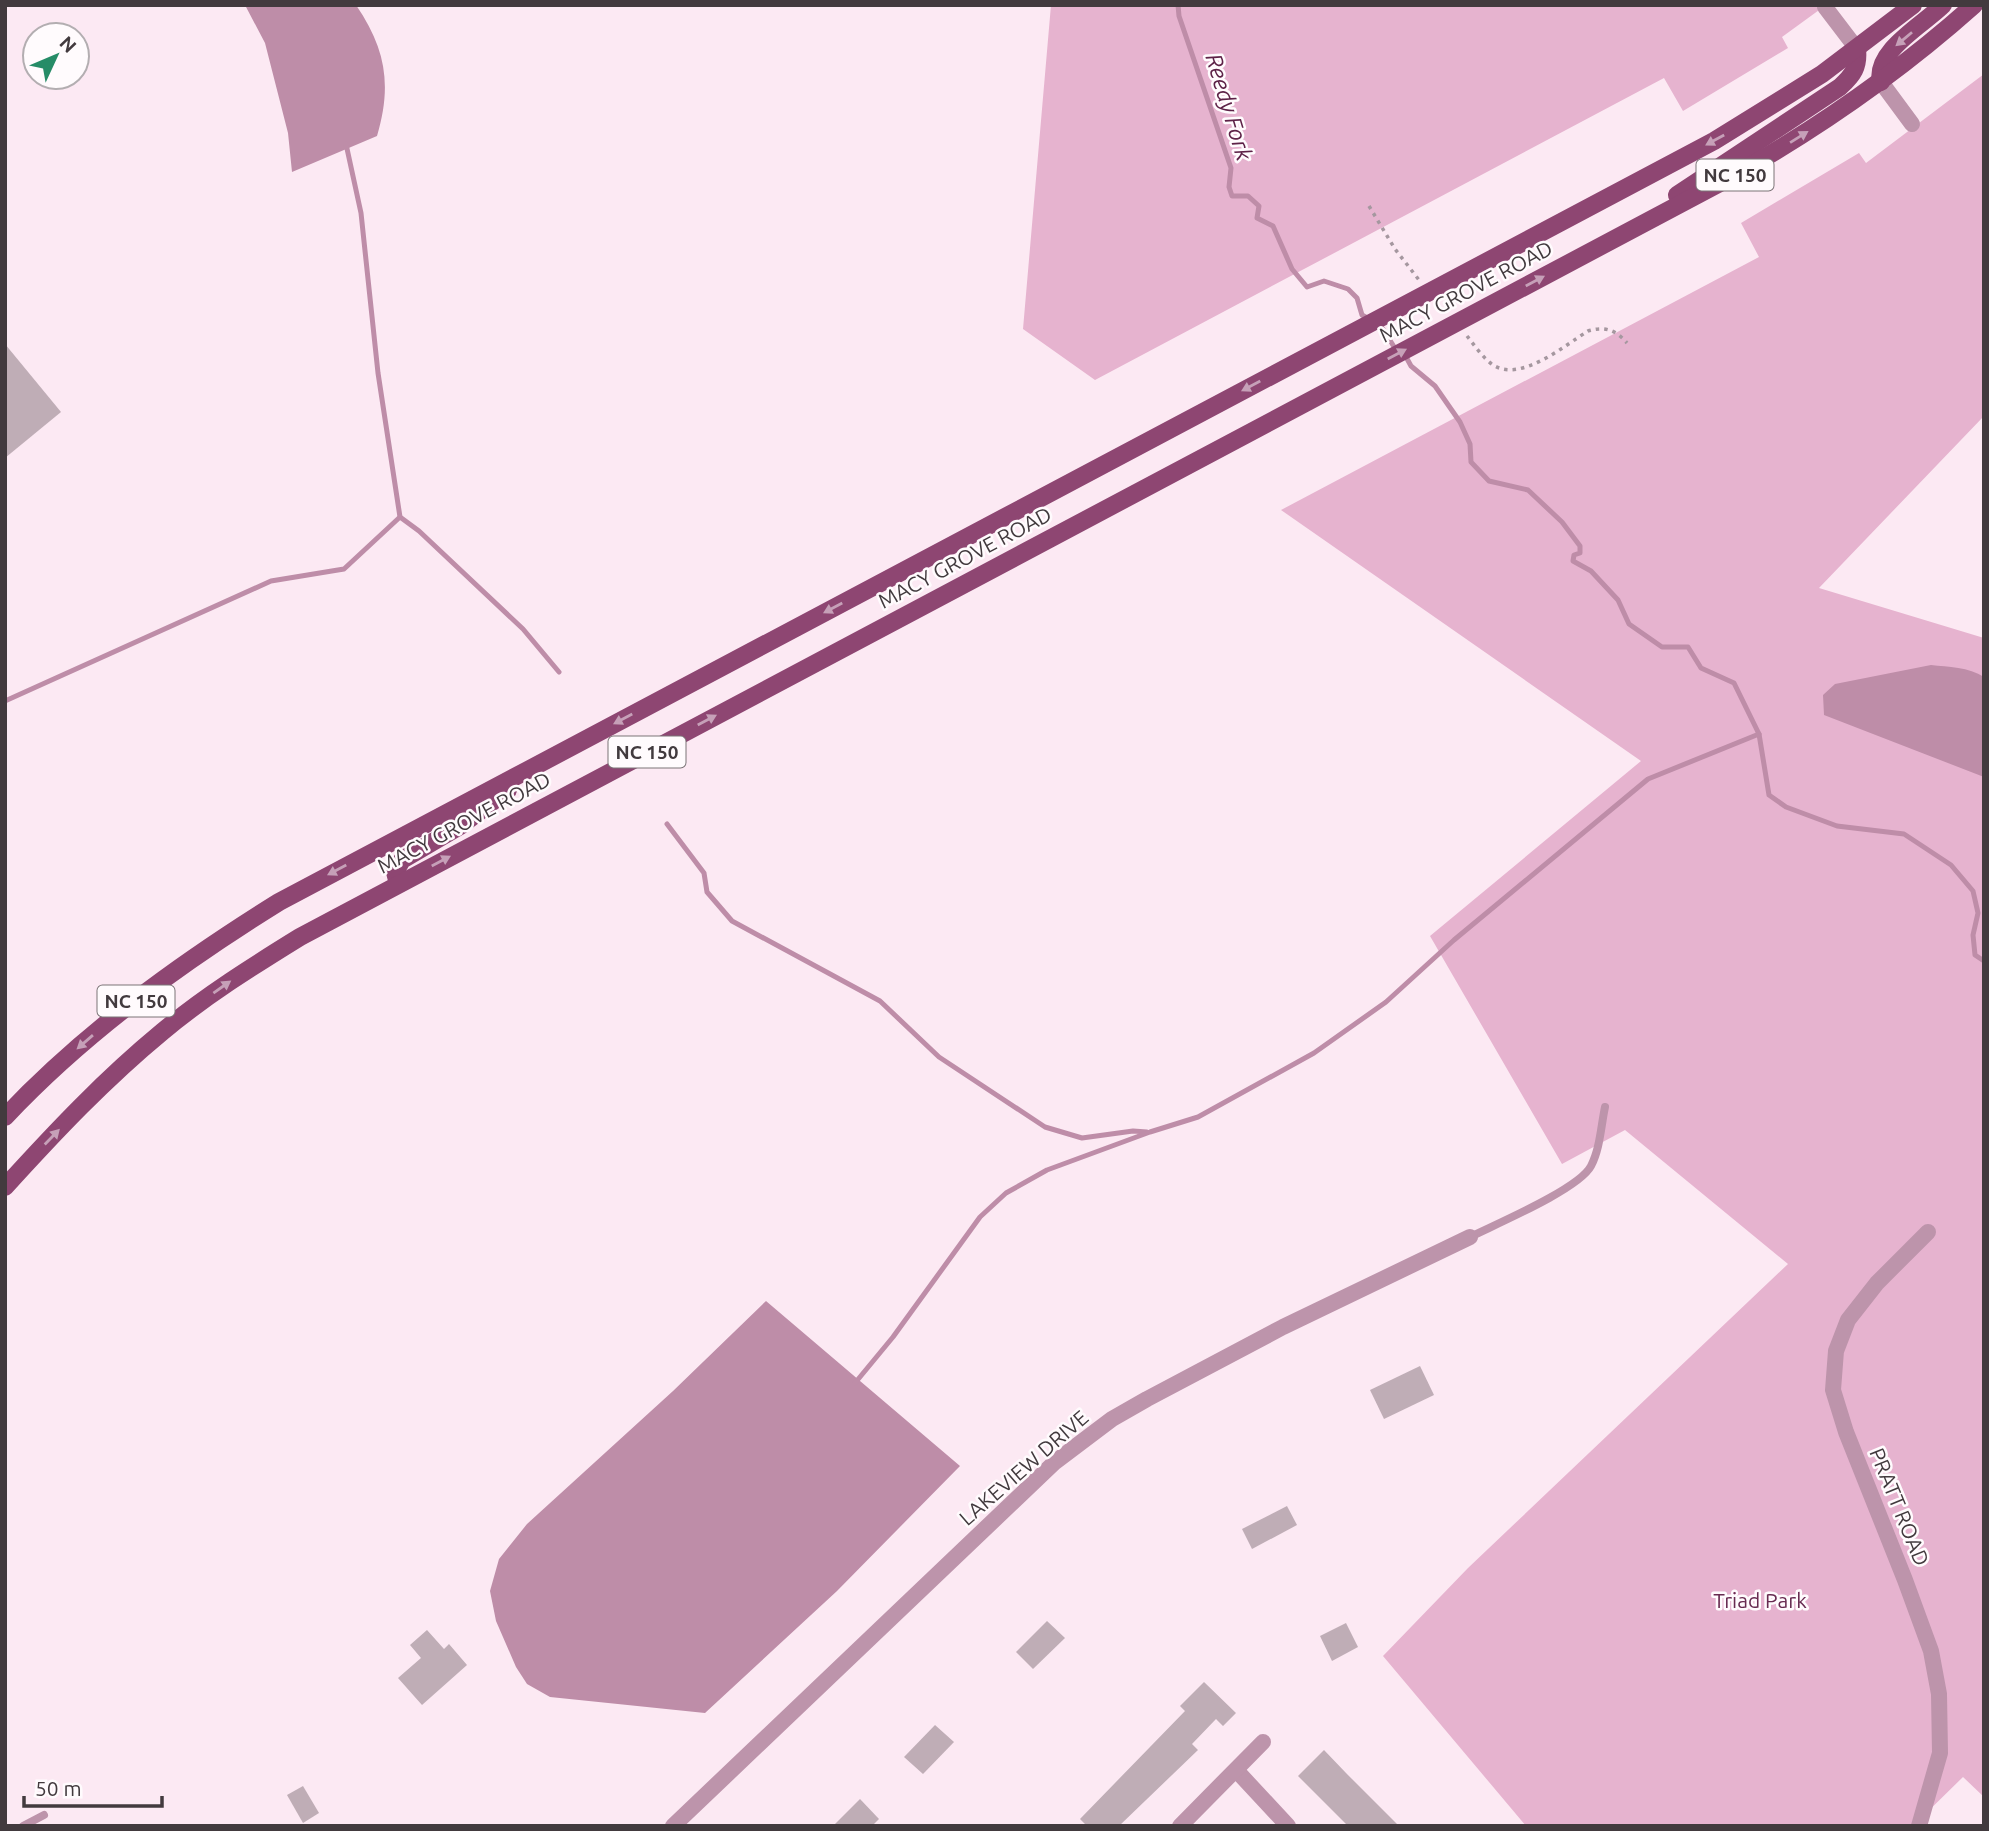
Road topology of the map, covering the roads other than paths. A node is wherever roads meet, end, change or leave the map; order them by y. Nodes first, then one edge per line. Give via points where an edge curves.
1 (1913, 5) edge
2 (1943, 5) edge
3 (1974, 5) edge
4 (1825, 7) edge
5 (1857, 49) junction
6 (1881, 82) junction
7 (1912, 124) dead end
8 (1592, 251) junction
9 (549, 758) junction
10 (398, 884) junction
11 (1605, 1107) dead end
12 (5, 1117) edge
13 (5, 1187) edge
14 (1928, 1232) dead end
15 (1470, 1237) joint
16 (1263, 1742) dead end
17 (1236, 1770) junction
18 (44, 1815) dead end
19 (23, 1826) edge
20 (673, 1826) edge
21 (1180, 1826) edge
22 (1288, 1826) edge
23 (1919, 1826) edge

1 - 5 main road, MACY GROVE ROAD / NC 150
2 -> 6 main road via 1888,54 1880,67
3 - 6 main road, MACY GROVE ROAD / NC 150
4 - 5 street
5 - 8 main road via 1853,74 1840,87
5 -> 9 main road, MACY GROVE ROAD / NC 150 via 1723,135
6 - 7 street
8 -> 6 main road, MACY GROVE ROAD / NC 150 via 1772,154
10 -> 8 main road, MACY GROVE ROAD / NC 150
9 - 10 main road via 460,826 402,860 395,872
9 -> 12 main road, MACY GROVE ROAD / NC 150 via 317,881 216,942 105,1025
13 -> 10 main road, MACY GROVE ROAD / NC 150 via 92,1095 164,1030 265,959
11 - 15 lane via 1590,1168 1575,1183
14 - 23 street, PRATT ROAD via 1877,1283 1848,1321 1836,1351 1833,1390 1931,1651 1940,1694 1940,1753
15 - 20 street, LAKEVIEW DRIVE via 1283,1327 1112,1419 1055,1462
16 - 17 street
17 - 21 street
17 - 22 street
18 - 19 lane

